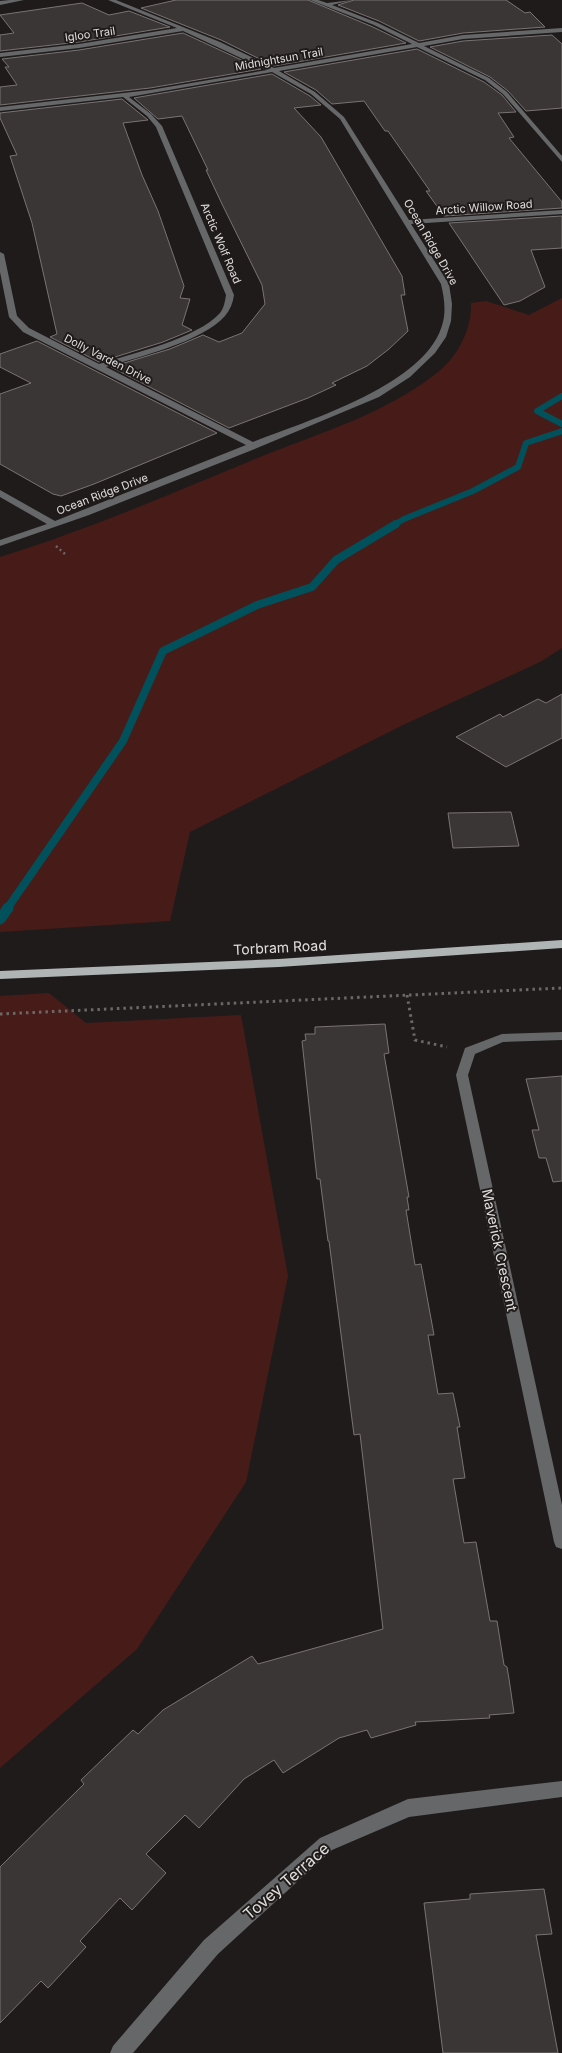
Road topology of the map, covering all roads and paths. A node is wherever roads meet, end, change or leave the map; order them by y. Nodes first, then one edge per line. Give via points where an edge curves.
1 (21, 0) edge
2 (112, 0) edge
3 (313, 0) edge
4 (349, 0) edge
5 (0, 3) edge
6 (326, 5) junction
7 (183, 29) junction
8 (562, 30) edge
9 (419, 44) junction
10 (0, 55) edge
11 (274, 70) junction
12 (125, 96) junction
13 (0, 109) edge
14 (562, 160) edge
15 (562, 212) edge
16 (408, 222) junction
17 (0, 254) edge
18 (99, 367) junction
19 (254, 446) junction
20 (0, 493) edge
21 (54, 524) junction
22 (0, 543) edge
23 (562, 944) edge
24 (0, 975) edge
25 (562, 988) edge
26 (407, 995) junction
27 (0, 1014) edge
28 (562, 1036) edge
29 (469, 1051) junction
30 (562, 1542) edge
31 (562, 1789) edge
32 (120, 2053) edge

1 - 5 street
2 - 7 street, Ocean Ridge Drive
3 - 6 street
4 - 6 street
6 - 9 street
7 - 10 street, Igloo Trail via 104,43
7 - 11 street, Ocean Ridge Drive via 230,47
8 - 9 street, Midnightsun Trail via 478,35
9 - 11 street, Midnightsun Trail
9 - 14 street via 496,86 514,102
11 - 12 street, Midnightsun Trail
11 - 16 street, Ocean Ridge Drive via 315,93 336,111
12 - 13 street, Midnightsun Trail
12 - 18 street, Arctic Wolf Road via 159,126 230,295 221,316 203,328
15 - 16 street, Arctic Willow Road
16 - 19 street, Ocean Ridge Drive via 448,295 448,321 437,345 408,376 376,395
17 - 18 street, Dolly Varden Drive via 13,317 18,324 35,336
18 - 19 street, Dolly Varden Drive
19 - 21 street, Ocean Ridge Drive
20 - 21 street
21 - 22 street, Ocean Ridge Drive
23 - 24 main road, Torbram Road via 279,963
25 - 26 path
26 - 27 path
26 - 29 path via 415,1040
28 - 29 street via 502,1038
29 - 30 street, Maverick Crescent via 462,1075
31 - 32 street, Tovey Terrace via 408,1808 326,1844 211,1948

